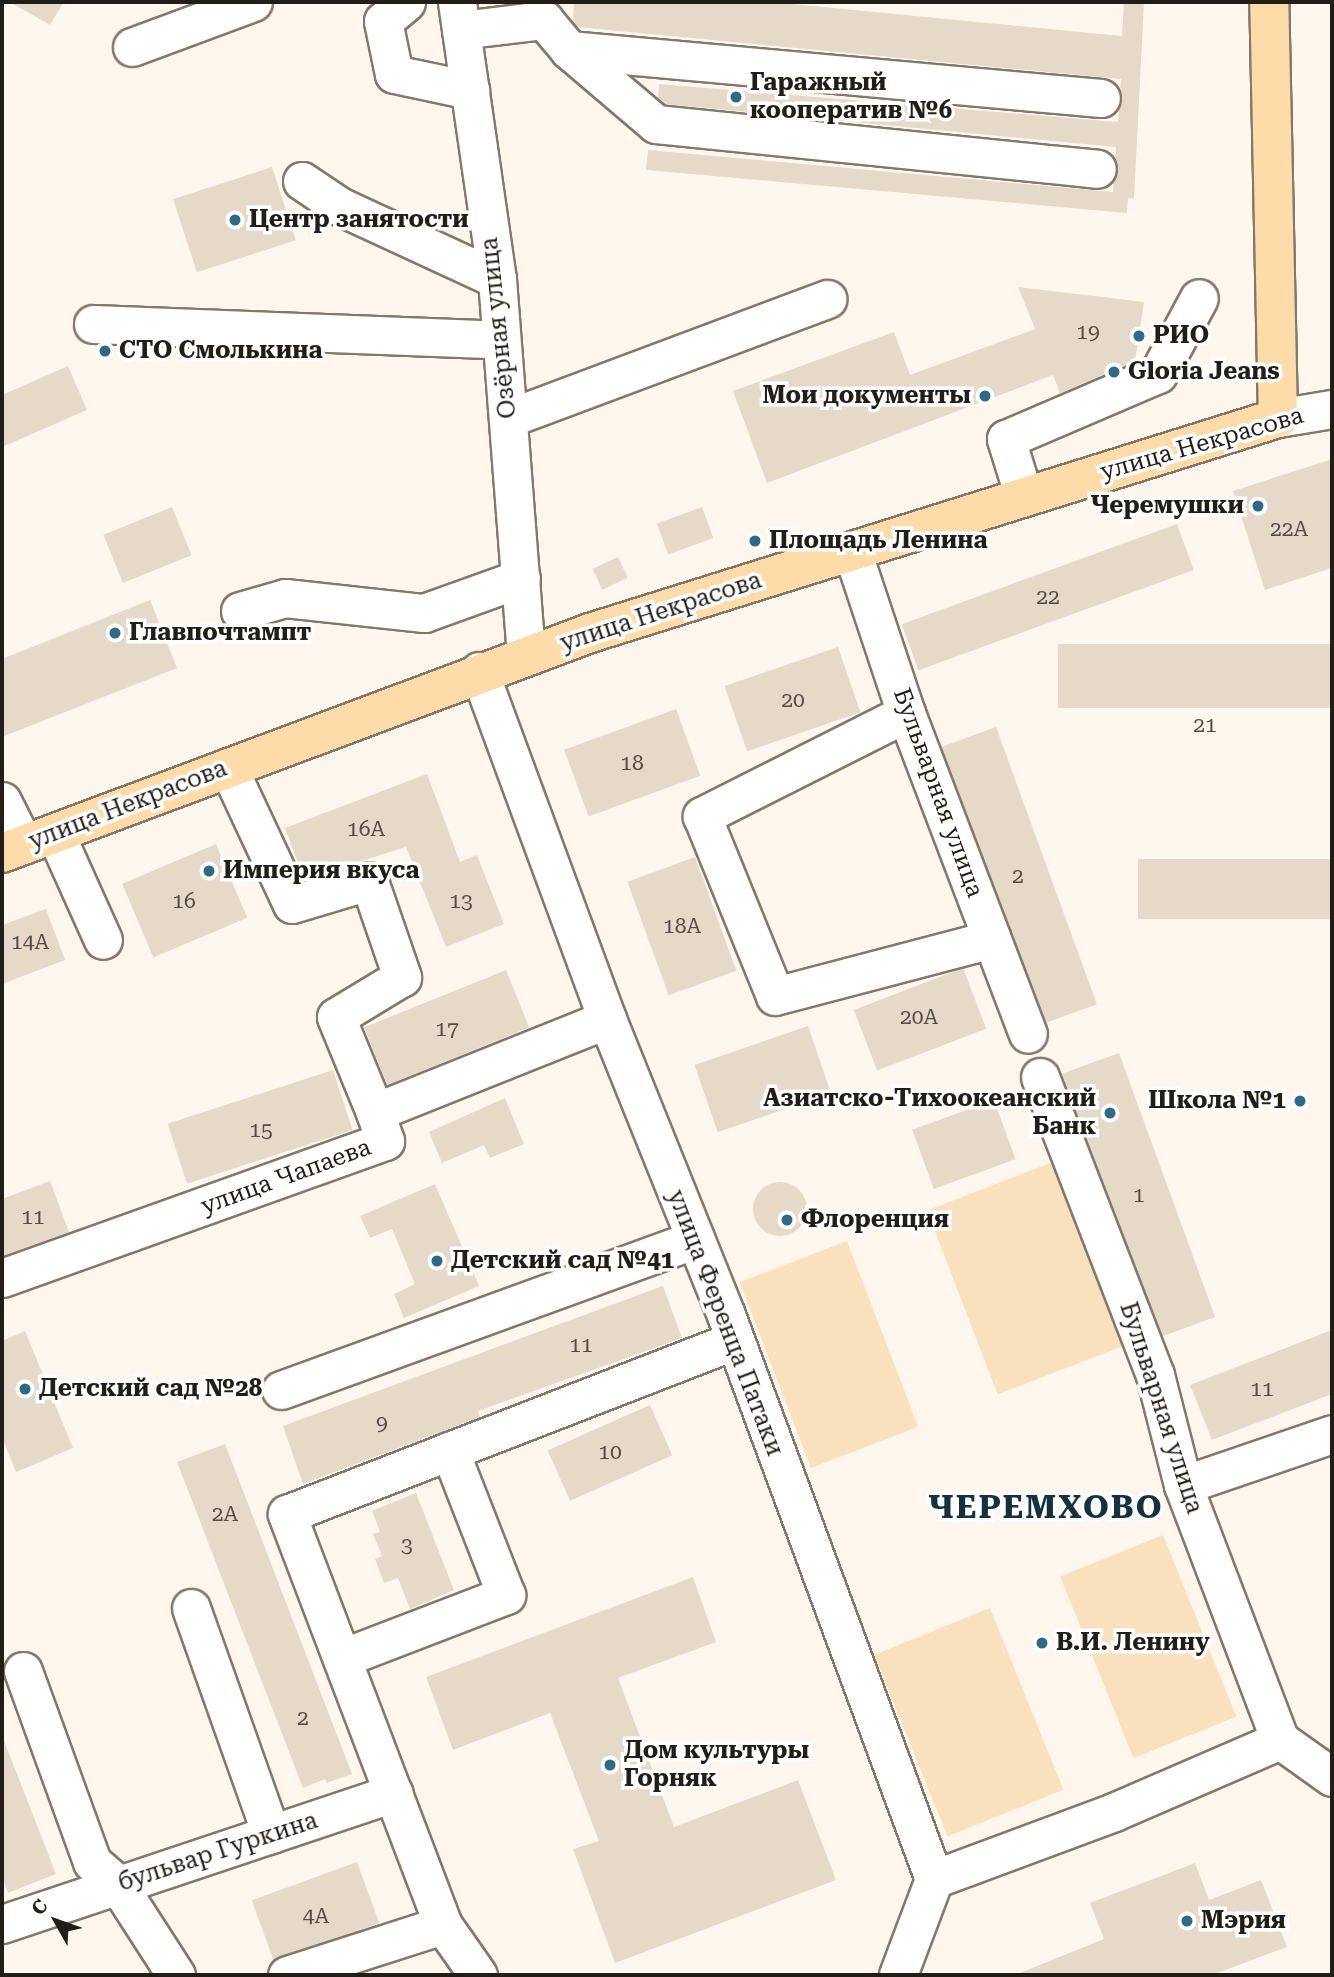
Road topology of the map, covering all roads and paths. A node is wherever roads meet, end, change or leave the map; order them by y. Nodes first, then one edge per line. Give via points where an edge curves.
1 (253, 2) edge
2 (405, 2) edge
3 (1269, 2) edge
4 (545, 11) edge
5 (459, 16) edge
6 (132, 47) dead end
7 (569, 50) junction
8 (470, 90) junction
9 (1101, 98) dead end
10 (1097, 169) dead end
11 (302, 181) dead end
12 (497, 279) junction
13 (1199, 298) dead end
14 (827, 299) dead end
15 (93, 324) dead end
16 (501, 340) junction
17 (1332, 409) edge
18 (509, 418) junction
19 (1278, 418) junction
20 (1024, 496) junction
21 (852, 551) junction
22 (521, 578) junction
23 (240, 611) dead end
24 (526, 656) junction
25 (480, 671) junction
26 (906, 713) junction
27 (228, 767) junction
28 (2, 802) edge
29 (27, 844) edge
30 (992, 939) junction
31 (103, 940) dead end
32 (607, 1019) junction
33 (1028, 1034) dead end
34 (1040, 1077) dead end
35 (375, 1112) junction
36 (695, 1240) junction
37 (2, 1278) edge
38 (734, 1341) junction
39 (281, 1390) dead end
40 (1332, 1434) edge
41 (450, 1451) junction
42 (1184, 1485) junction
43 (191, 1608) dead end
44 (342, 1658) junction
45 (23, 1671) dead end
46 (1280, 1740) junction
47 (1332, 1777) edge
48 (394, 1793) junction
49 (271, 1834) junction
50 (934, 1879) junction
51 (118, 1885) junction
52 (2, 1924) edge
53 (443, 1925) junction
54 (176, 1975) edge
55 (287, 1975) edge
56 (478, 1975) edge
57 (898, 1975) edge

1 - 6 street
2 - 8 street via 383,20 394,74
3 - 19 main road
4 - 5 street
4 - 7 street
5 - 8 street, Озёрная улица
7 - 9 street
7 - 10 street via 656,124
8 - 12 street, Озёрная улица
11 - 12 street via 339,206
12 - 16 street, Озёрная улица
13 - 20 street via 1158,374 1006,439
14 - 18 street
15 - 16 street
16 - 18 street, Озёрная улица
17 - 19 street, улица Некрасова
18 - 22 street, Озёрная улица
19 - 20 main road, улица Некрасова
20 - 21 main road, улица Некрасова
21 - 24 main road, улица Некрасова
21 - 26 street, Бульварная улица
22 - 23 street via 424,613 285,598
22 - 24 street, Озёрная улица
24 - 25 main road, улица Некрасова
25 - 27 main road, улица Некрасова
25 - 32 street, улица Ференца Патаки
26 - 30 street, Бульварная улица
26 - 30 street via 702,816 775,996
27 - 29 main road, улица Некрасова
27 - 35 street via 292,904 369,881 402,977 336,1017
28 - 29 street
29 - 31 street
30 - 33 street, Бульварная улица
32 - 35 street, улица Чапаева
32 - 36 street, улица Ференца Патаки
34 - 42 street, Бульварная улица via 1155,1375
35 - 37 street, улица Чапаева via 385,1141
36 - 38 street, улица Ференца Патаки
36 - 39 street
38 - 41 street
38 - 50 street, улица Ференца Патаки
40 - 42 street
41 - 44 street via 287,1514
41 - 44 street via 506,1595
42 - 46 street, Бульварная улица
43 - 49 street
44 - 48 street
45 - 51 street via 92,1862
46 - 47 street
46 - 50 street via 1114,1812
48 - 49 street, бульвар Гуркина
48 - 53 street
49 - 51 street, бульвар Гуркина
50 - 57 street
51 - 52 street, бульвар Гуркина
51 - 54 street
53 - 55 street
53 - 56 street

